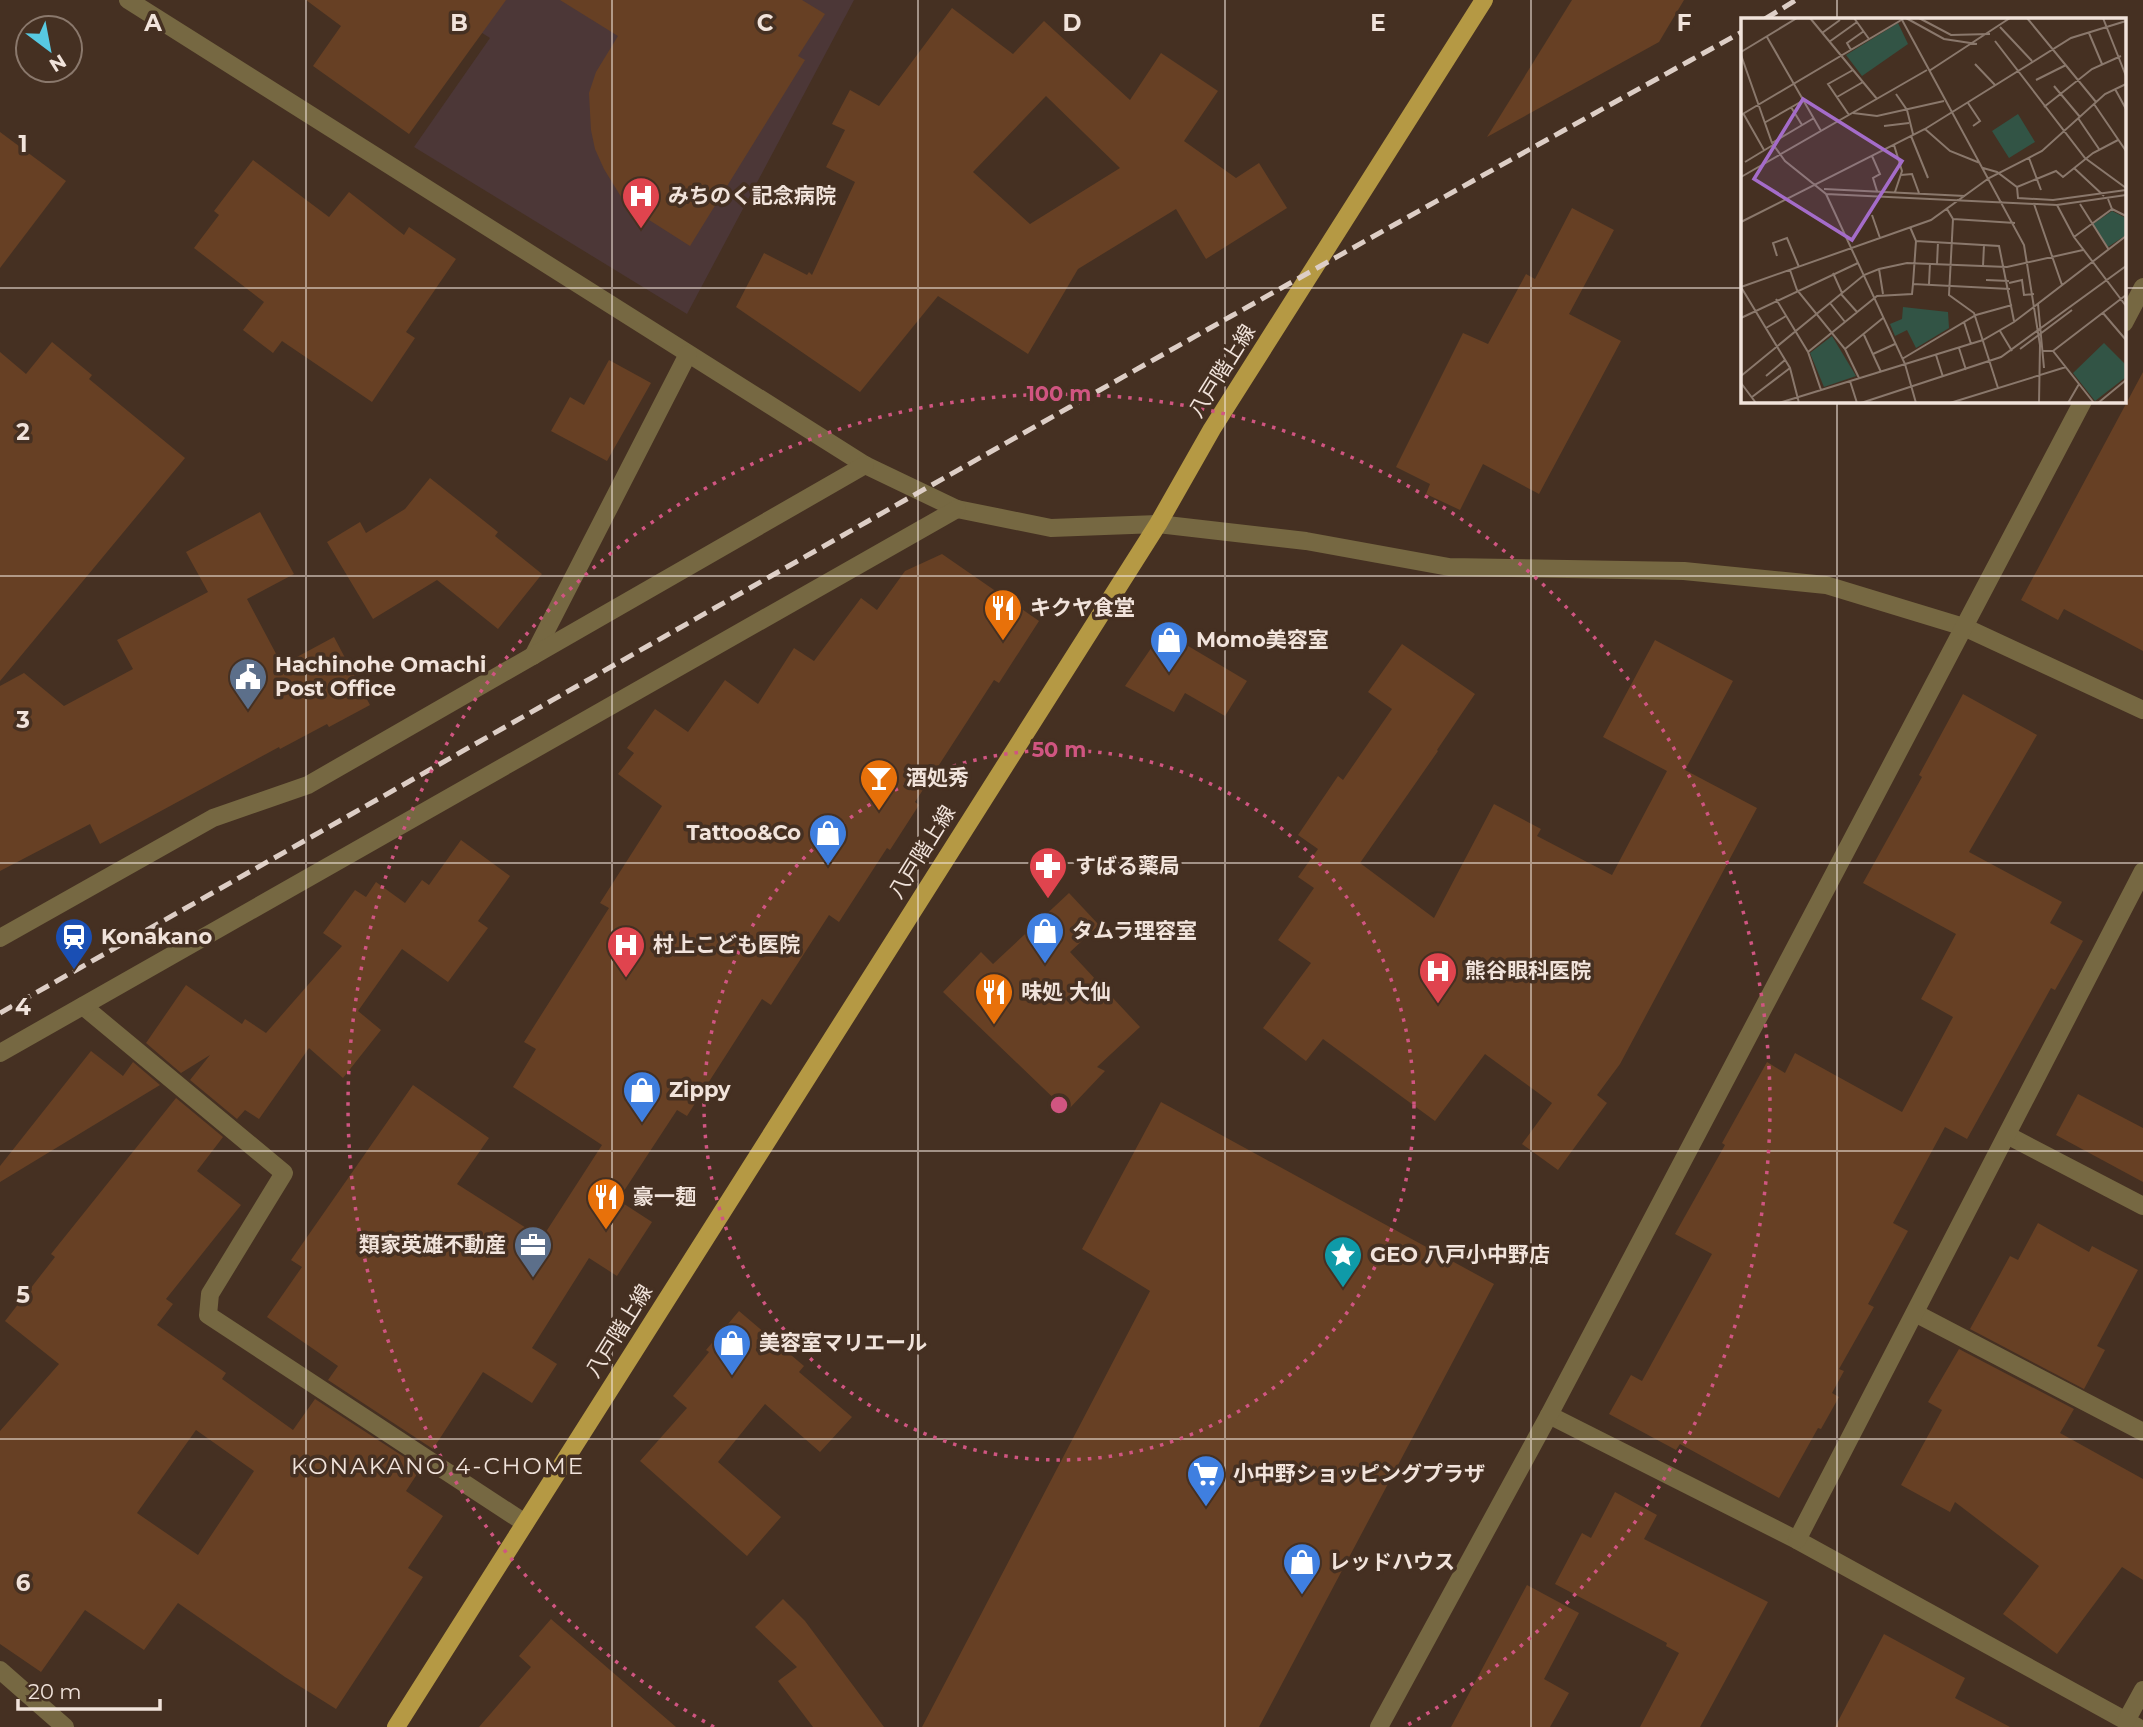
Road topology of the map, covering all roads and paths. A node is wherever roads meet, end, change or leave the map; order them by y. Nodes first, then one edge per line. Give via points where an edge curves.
1 (128, 0) edge
2 (1484, 0) edge
3 (2143, 287) edge
4 (2126, 319) edge
5 (688, 354) junction
6 (2082, 402) edge
7 (865, 465) junction
8 (957, 509) junction
9 (1158, 524) junction
10 (1964, 627) junction
11 (533, 657) junction
12 (2143, 710) edge
13 (2143, 871) edge
14 (0, 938) edge
15 (83, 1006) junction
16 (0, 1054) edge
17 (2007, 1135) junction
18 (2143, 1206) edge
19 (1915, 1313) junction
20 (1549, 1415) junction
21 (2143, 1432) edge
22 (525, 1523) junction
23 (1797, 1540) junction
24 (0, 1671) edge
25 (2143, 1690) edge
26 (2132, 1724) edge
27 (65, 1727) edge
28 (396, 1727) edge
29 (1379, 1727) edge

1 - 5 street
2 - 9 main road, 八戸階上線 via 1212,429
3 - 4 street
5 - 7 street
5 - 11 street
6 - 10 street
7 - 8 street
7 - 11 street
8 - 9 street via 1051,528
8 - 15 street
9 - 10 street via 1306,541 1449,567 1684,571 1826,585
9 - 22 main road, 八戸階上線
10 - 12 street
10 - 20 street
11 - 14 street via 308,785 214,818
13 - 17 street
15 - 16 street
15 - 22 street via 284,1173 210,1294 208,1315
17 - 18 street
17 - 19 street
19 - 21 street
19 - 23 street
20 - 23 street
20 - 29 street
22 - 28 main road, 八戸階上線
23 - 26 street
24 - 27 street
25 - 26 street

